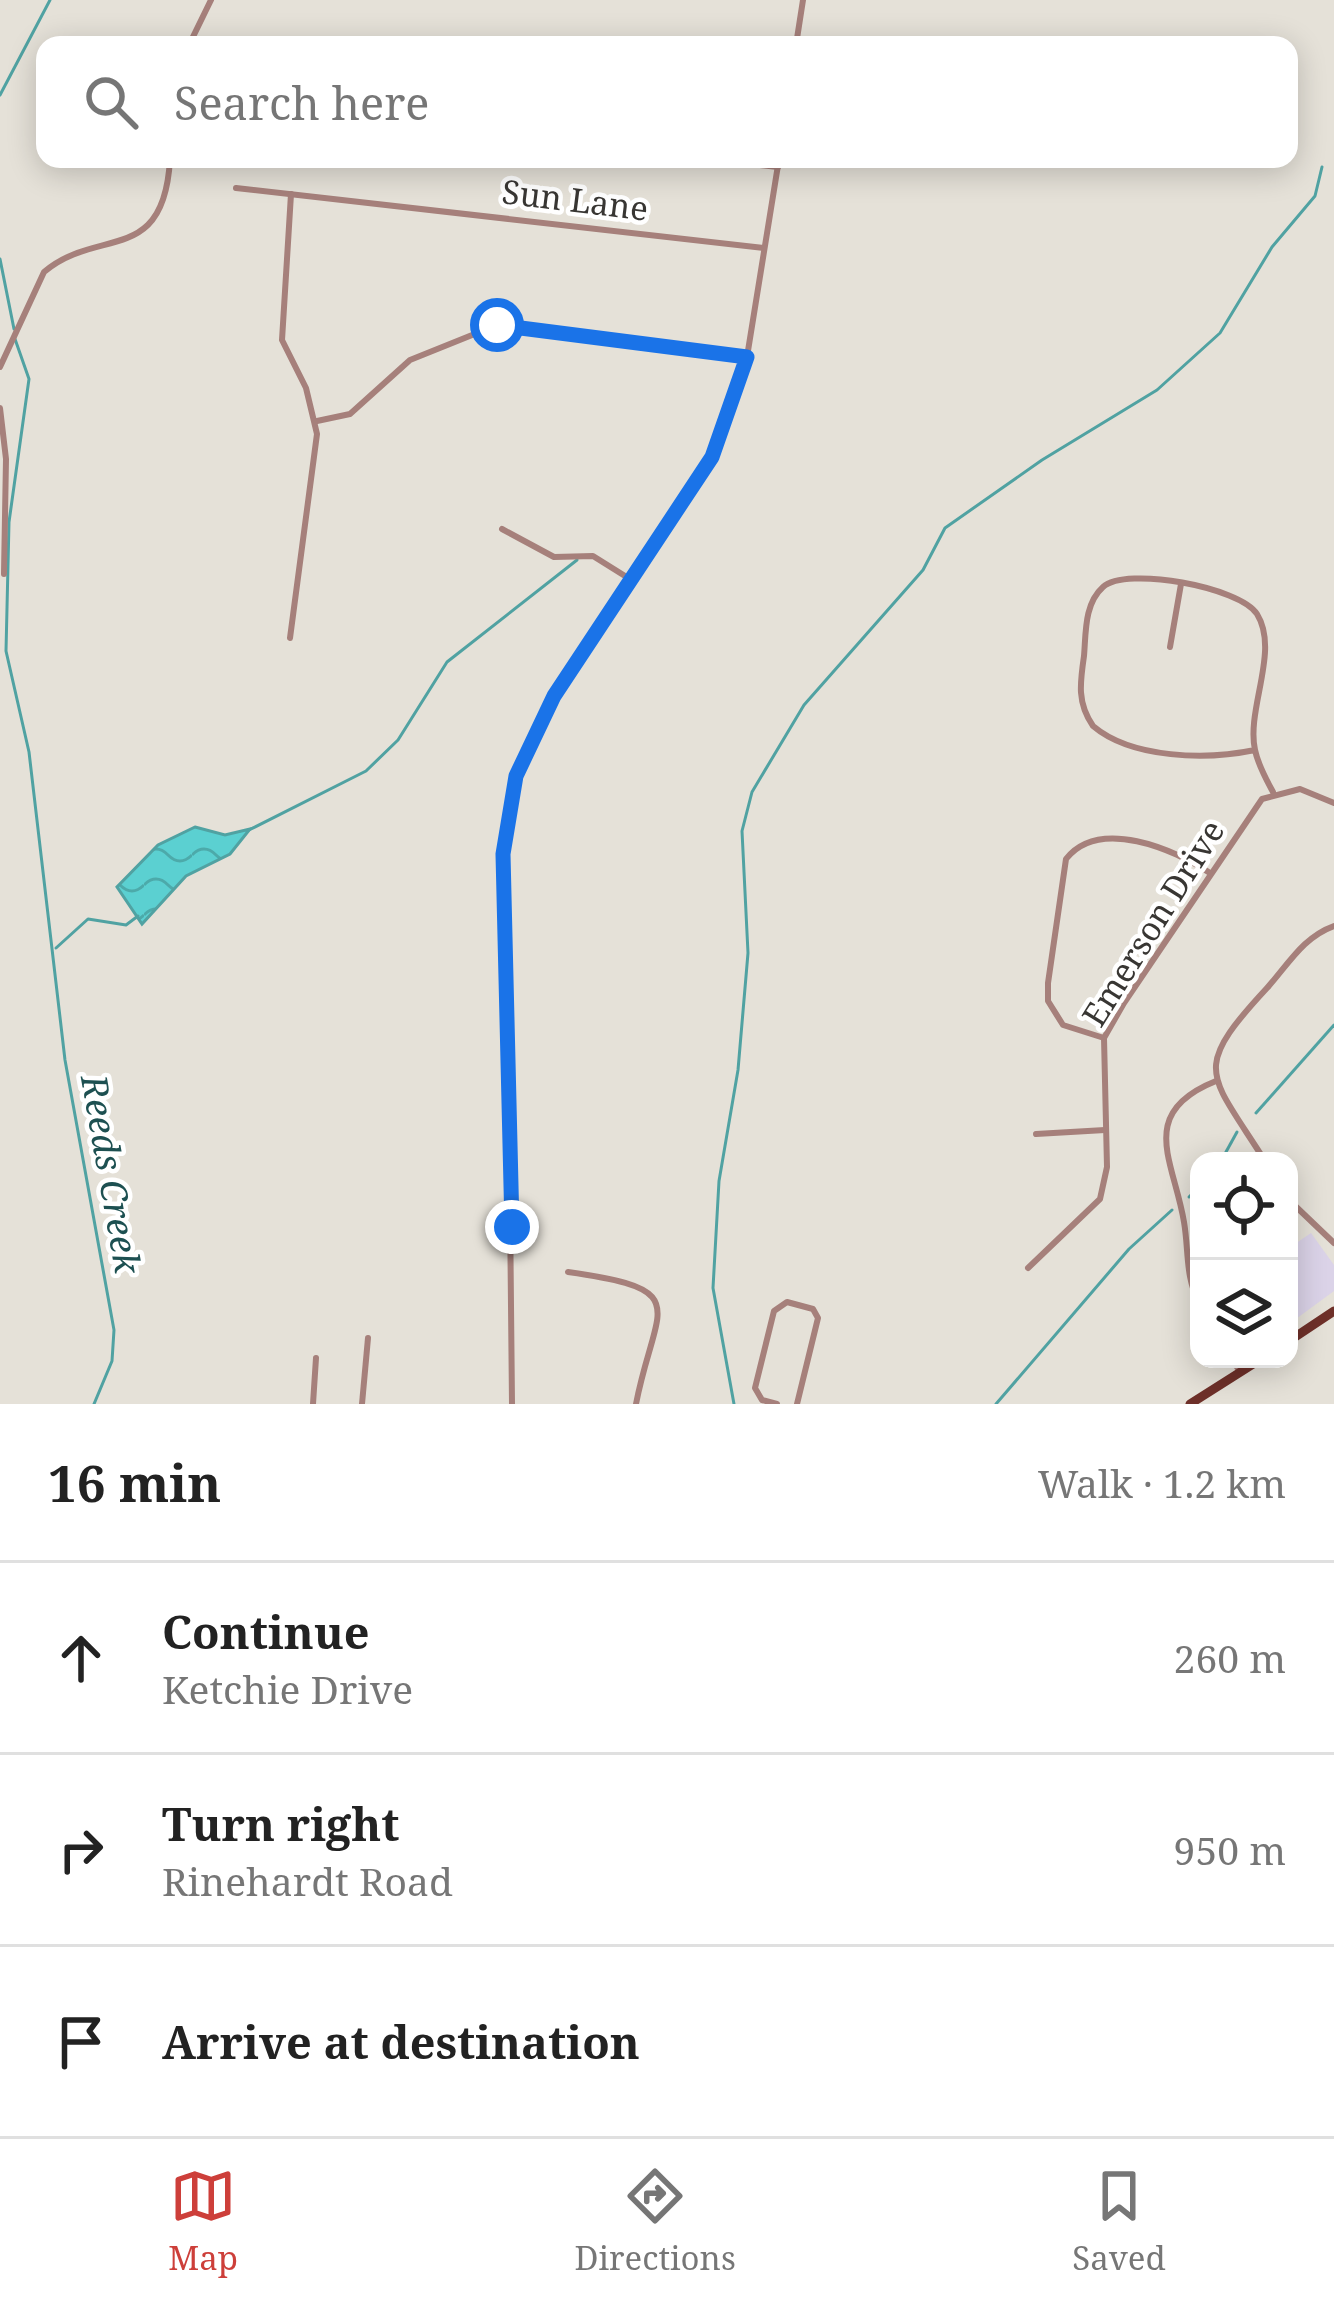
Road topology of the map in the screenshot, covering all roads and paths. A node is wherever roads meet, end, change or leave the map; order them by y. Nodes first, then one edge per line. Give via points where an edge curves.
1 (211, 0) edge
2 (803, 0) edge
3 (193, 36) edge
4 (797, 36) edge
5 (168, 168) edge
6 (778, 168) edge
7 (236, 188) dead end
8 (291, 194) junction
9 (764, 248) junction
10 (747, 357) junction
11 (0, 367) edge
12 (0, 409) edge
13 (317, 421) junction
14 (502, 530) dead end
15 (4, 574) dead end
16 (632, 581) junction
17 (1181, 584) junction
18 (290, 638) dead end
19 (1170, 647) dead end
20 (1255, 751) junction
21 (1273, 792) junction
22 (1334, 803) edge
23 (1210, 873) junction
24 (1334, 926) edge
25 (1104, 1038) junction
26 (1216, 1081) junction
27 (1105, 1130) junction
28 (1036, 1134) dead end
29 (1259, 1152) edge
30 (1298, 1209) edge
31 (1334, 1243) edge
32 (1028, 1268) dead end
33 (568, 1272) dead end
34 (1190, 1279) edge
35 (1334, 1310) edge
36 (1298, 1335) edge
37 (368, 1338) dead end
38 (316, 1358) dead end
39 (1238, 1368) edge
40 (1246, 1368) edge
41 (1240, 1372) junction
42 (313, 1404) edge
43 (362, 1404) edge
44 (512, 1404) edge
45 (635, 1404) edge
46 (776, 1404) edge
47 (796, 1404) edge
48 (1190, 1404) edge

1 - 3 street
2 - 4 street
5 - 11 street via 162,204 139,231 44,272
6 - 9 street
7 - 8 street, Sun Lane
8 - 9 street, Sun Lane
8 - 13 street via 282,340
9 - 10 street
10 - 13 street via 497,325 410,359 350,414
10 - 16 street via 712,457
12 - 15 street
13 - 18 street
14 - 16 street via 554,557 593,556
16 - 44 street via 530,740 506,813
17 - 19 street
17 - 20 street via 1240,597 1259,616
17 - 20 street via 1121,578 1100,589 1089,608 1080,688 1085,716 1121,742 1216,758
20 - 21 street
21 - 22 street via 1300,789
21 - 23 street, Emerson Drive
23 - 25 street, Emerson Drive
23 - 25 street via 1167,849 1112,839 1081,843 1066,859 1048,1001 1063,1025
24 - 26 street via 1297,952 1223,1036
25 - 27 street, Emerson Drive
26 - 29 street
26 - 34 street via 1185,1098 1168,1120 1164,1144
27 - 28 street
27 - 32 street, Emerson Drive via 1100,1198
30 - 31 street
33 - 45 street via 631,1280 656,1300 658,1326
35 - 36 main road
37 - 43 street
38 - 42 street
39 - 41 street
40 - 41 main road
41 - 48 main road
46 - 47 street via 755,1388 774,1311 787,1302 818,1318

